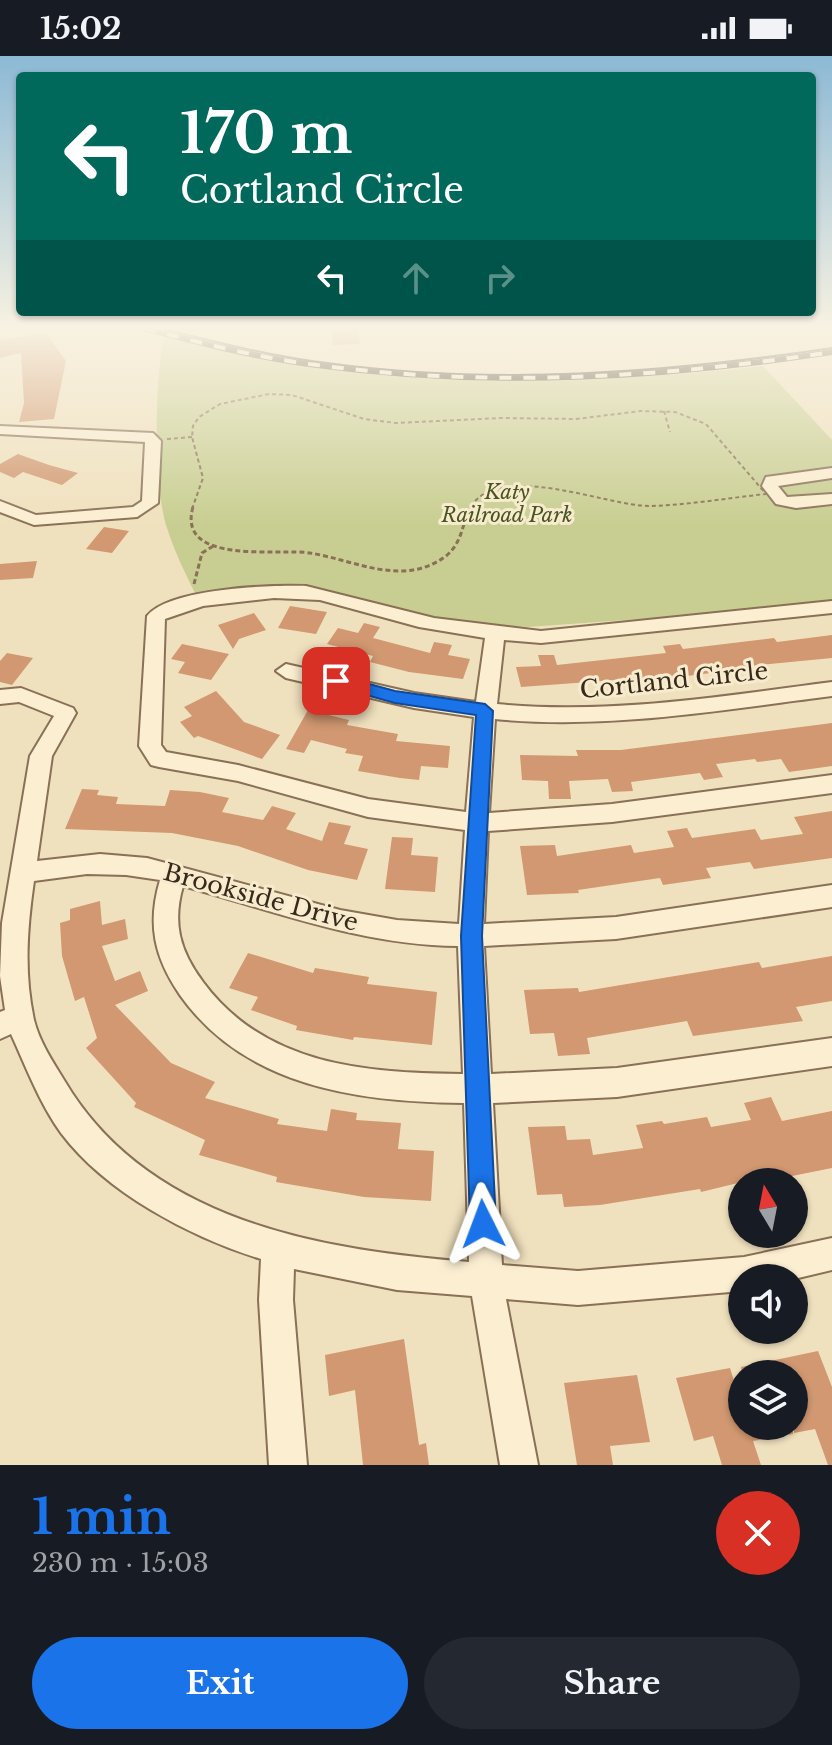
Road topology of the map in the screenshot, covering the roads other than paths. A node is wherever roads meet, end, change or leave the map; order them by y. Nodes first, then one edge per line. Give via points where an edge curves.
1 (0, 430) edge
2 (832, 473) edge
3 (832, 499) edge
4 (0, 506) edge
5 (832, 607) edge
6 (495, 634) junction
7 (286, 671) dead end
8 (832, 689) edge
9 (0, 697) edge
10 (485, 711) junction
11 (832, 784) edge
12 (477, 823) junction
13 (23, 873) junction
14 (174, 873) junction
15 (832, 896) edge
16 (471, 936) junction
17 (10, 1021) edge
18 (832, 1052) edge
19 (477, 1090) junction
20 (278, 1248) junction
21 (832, 1254) edge
22 (486, 1281) junction
23 (288, 1465) edge
24 (519, 1465) edge

1 - 4 street via 148,436 152,441 150,503 137,512 34,520
2 - 3 street via 772,480 769,491 796,503
5 - 6 street via 578,635
6 - 10 street
6 - 12 street via 303,592 191,601 162,609 156,616 150,746 159,759 238,773 368,808
7 - 10 street, Cortland Circle via 395,697
8 - 10 street, Cortland Circle via 618,715
9 - 13 street via 21,695 66,713 41,756
10 - 12 street
11 - 12 street via 612,813
12 - 16 street
13 - 14 street, Brookside Drive via 111,864
13 - 17 street
14 - 16 street, Brookside Drive via 339,921
14 - 19 street via 163,920 166,945 177,971 207,1010 241,1039 293,1066 360,1081
15 - 16 street, Brookside Drive via 630,928
16 - 19 street
17 - 20 street via 72,1123 113,1164 219,1230
18 - 19 street via 599,1085
19 - 22 street
20 - 22 street via 397,1273
20 - 23 street via 276,1300
21 - 22 street via 744,1274 578,1288
22 - 24 street

